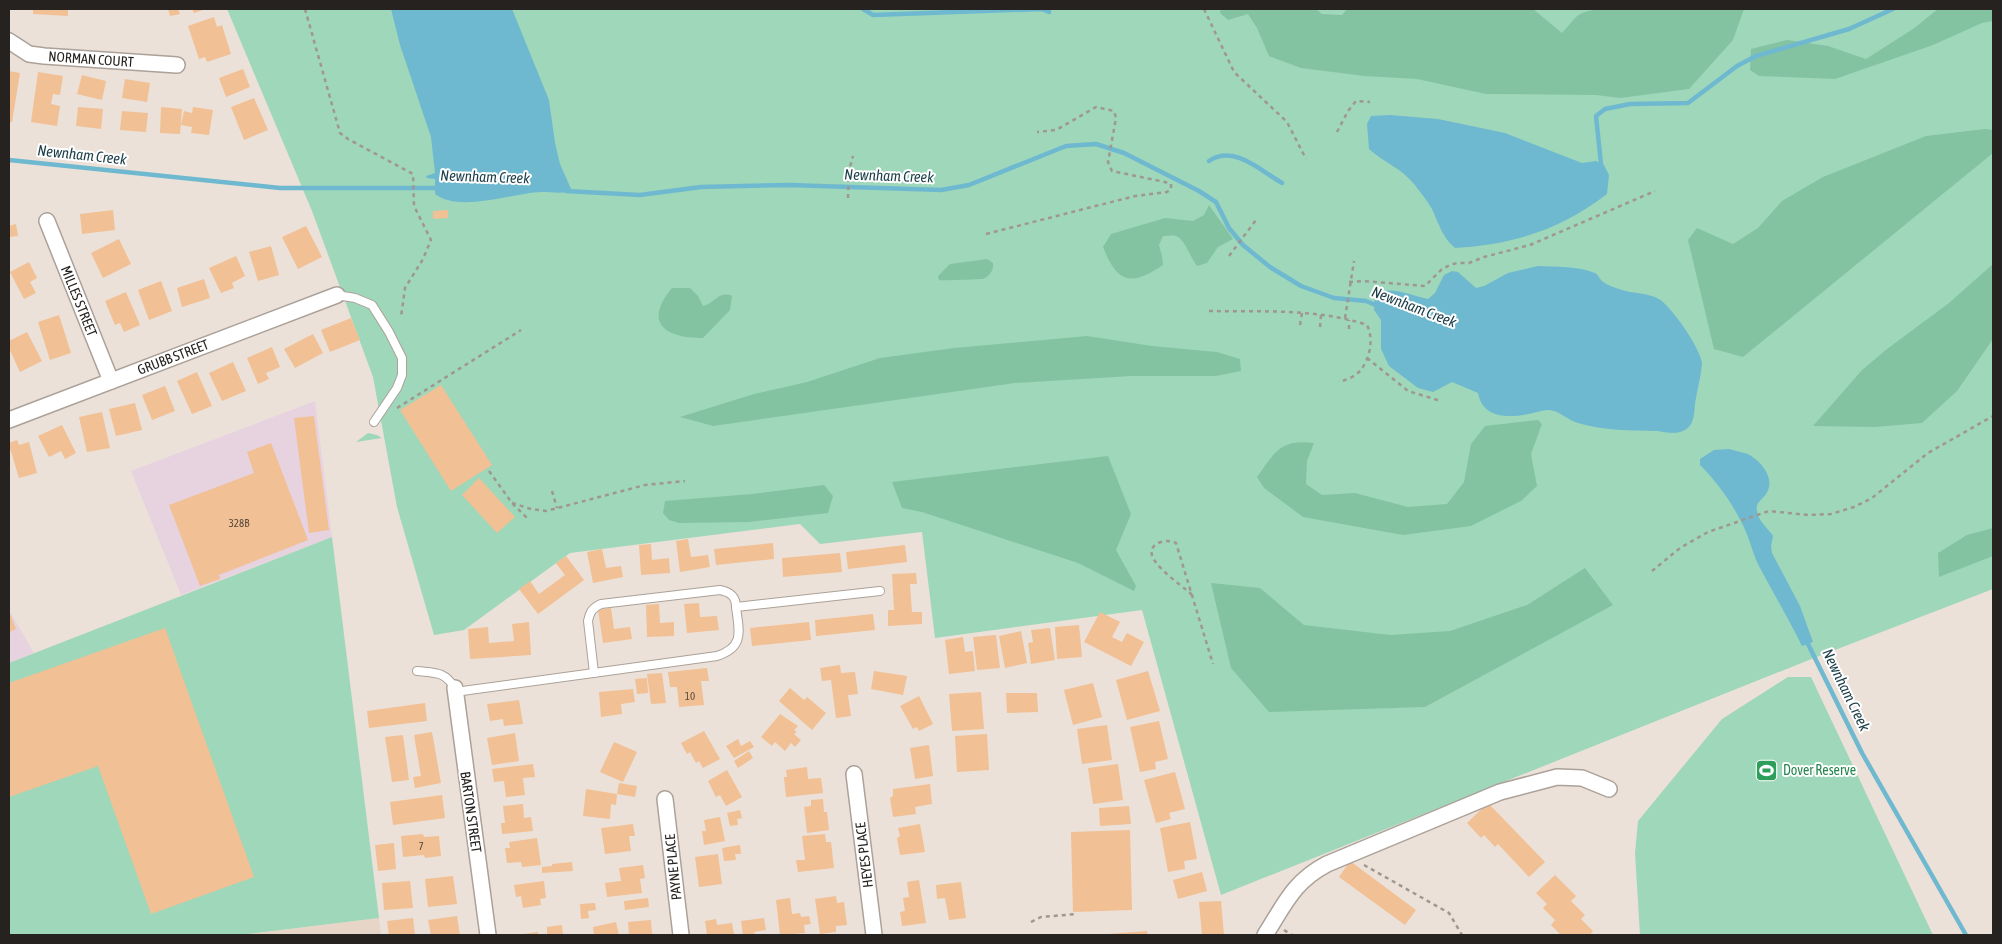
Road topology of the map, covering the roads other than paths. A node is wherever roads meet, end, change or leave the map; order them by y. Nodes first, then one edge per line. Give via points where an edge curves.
1 (9, 41) edge
2 (177, 65) dead end
3 (48, 221) dead end
4 (337, 295) joint
5 (111, 381) junction
6 (9, 420) edge
7 (374, 422) dead end
8 (880, 591) dead end
9 (736, 607) junction
10 (417, 671) dead end
11 (594, 672) junction
12 (455, 690) junction
13 (854, 774) dead end
14 (1609, 789) dead end
15 (665, 799) dead end
16 (488, 935) edge
17 (681, 935) edge
18 (874, 935) edge
19 (1265, 935) edge

1 - 2 street, NORMAN COURT via 29,54
3 - 5 street, MILLES STREET
4 - 5 street, GRUBB STREET
4 - 7 lane via 372,305 402,358 402,375
5 - 6 street, GRUBB STREET
8 - 9 lane
9 - 11 lane via 738,637 729,652
9 - 11 lane via 733,595 720,590 594,607 588,621
10 - 12 lane via 442,674 449,678
11 - 12 lane
12 - 16 street, BARTON STREET
13 - 18 street, HEYES PLACE
14 - 19 street via 1582,778 1557,777 1500,792 1350,854 1310,873 1295,888
15 - 17 street, PAYNE PLACE

